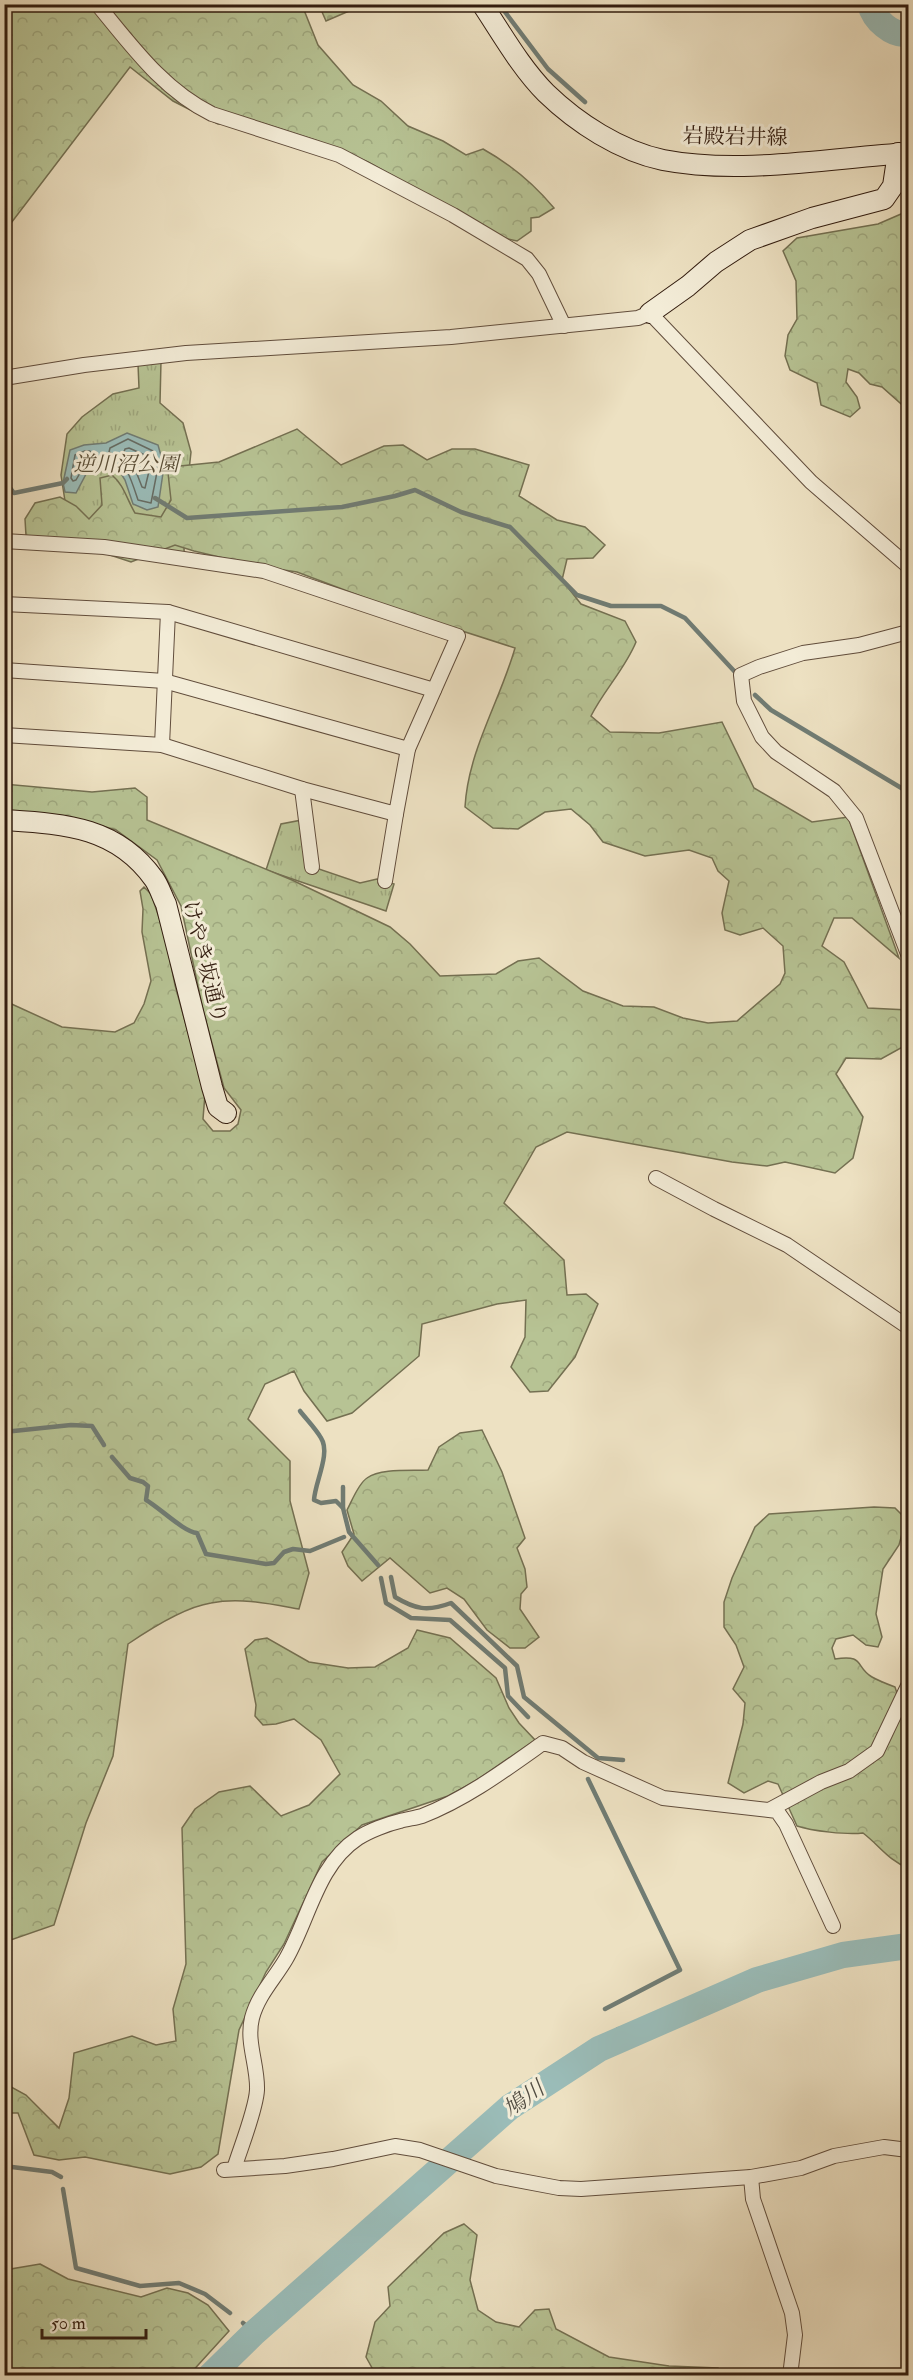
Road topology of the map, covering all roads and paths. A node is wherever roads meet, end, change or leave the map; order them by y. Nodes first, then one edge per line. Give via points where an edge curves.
1 (96, 4) edge
2 (482, 4) edge
3 (903, 153) edge
4 (650, 313) junction
5 (564, 326) junction
6 (4, 378) edge
7 (4, 541) edge
8 (909, 566) edge
9 (4, 604) edge
10 (168, 612) junction
11 (909, 632) edge
12 (4, 670) edge
13 (164, 681) junction
14 (434, 690) junction
15 (4, 735) edge
16 (162, 745) junction
17 (408, 749) junction
18 (302, 789) junction
19 (396, 814) junction
20 (4, 820) edge
21 (312, 867) dead end
22 (385, 881) dead end
23 (909, 954) edge
24 (226, 1113) dead end
25 (657, 1178) dead end
26 (909, 1327) edge
27 (909, 1686) edge
28 (771, 1809) junction
29 (833, 1926) dead end
30 (909, 2150) edge
31 (751, 2177) junction
32 (790, 2376) edge

1 - 5 street via 145,62 198,107 339,155 527,259 539,274
2 - 3 street, 岩殿岩井線 via 545,92 583,125 628,148 662,159 700,164 765,165
3 - 4 street via 893,186 884,199 750,240
4 - 5 street via 638,318
4 - 8 street via 811,482
5 - 6 street via 186,353
7 - 14 street via 104,547 264,571 458,636
9 - 10 street
10 - 13 street
10 - 14 street
11 - 23 street via 859,645 802,653 741,675 744,701 762,737 776,752 834,791 856,818
12 - 13 street
13 - 16 street
13 - 17 street
14 - 17 street
15 - 16 street
16 - 18 street
17 - 19 street
18 - 19 street
18 - 21 street
19 - 22 street
20 - 24 street, けやき坂通り via 82,828 107,837 154,880 166,904 212,1088 218,1107
25 - 26 street via 787,1245
27 - 28 street via 877,1751 849,1771
28 - 29 street via 786,1824
28 - 31 street via 663,1798 583,1762 562,1748 543,1743 444,1806 358,1838 342,1853 318,1888 286,1959 265,1989 252,2018 257,2092 229,2169 285,2166 395,2146 420,2150 496,2175 559,2188
30 - 31 street via 884,2147
31 - 32 street via 753,2199 792,2313 795,2335

